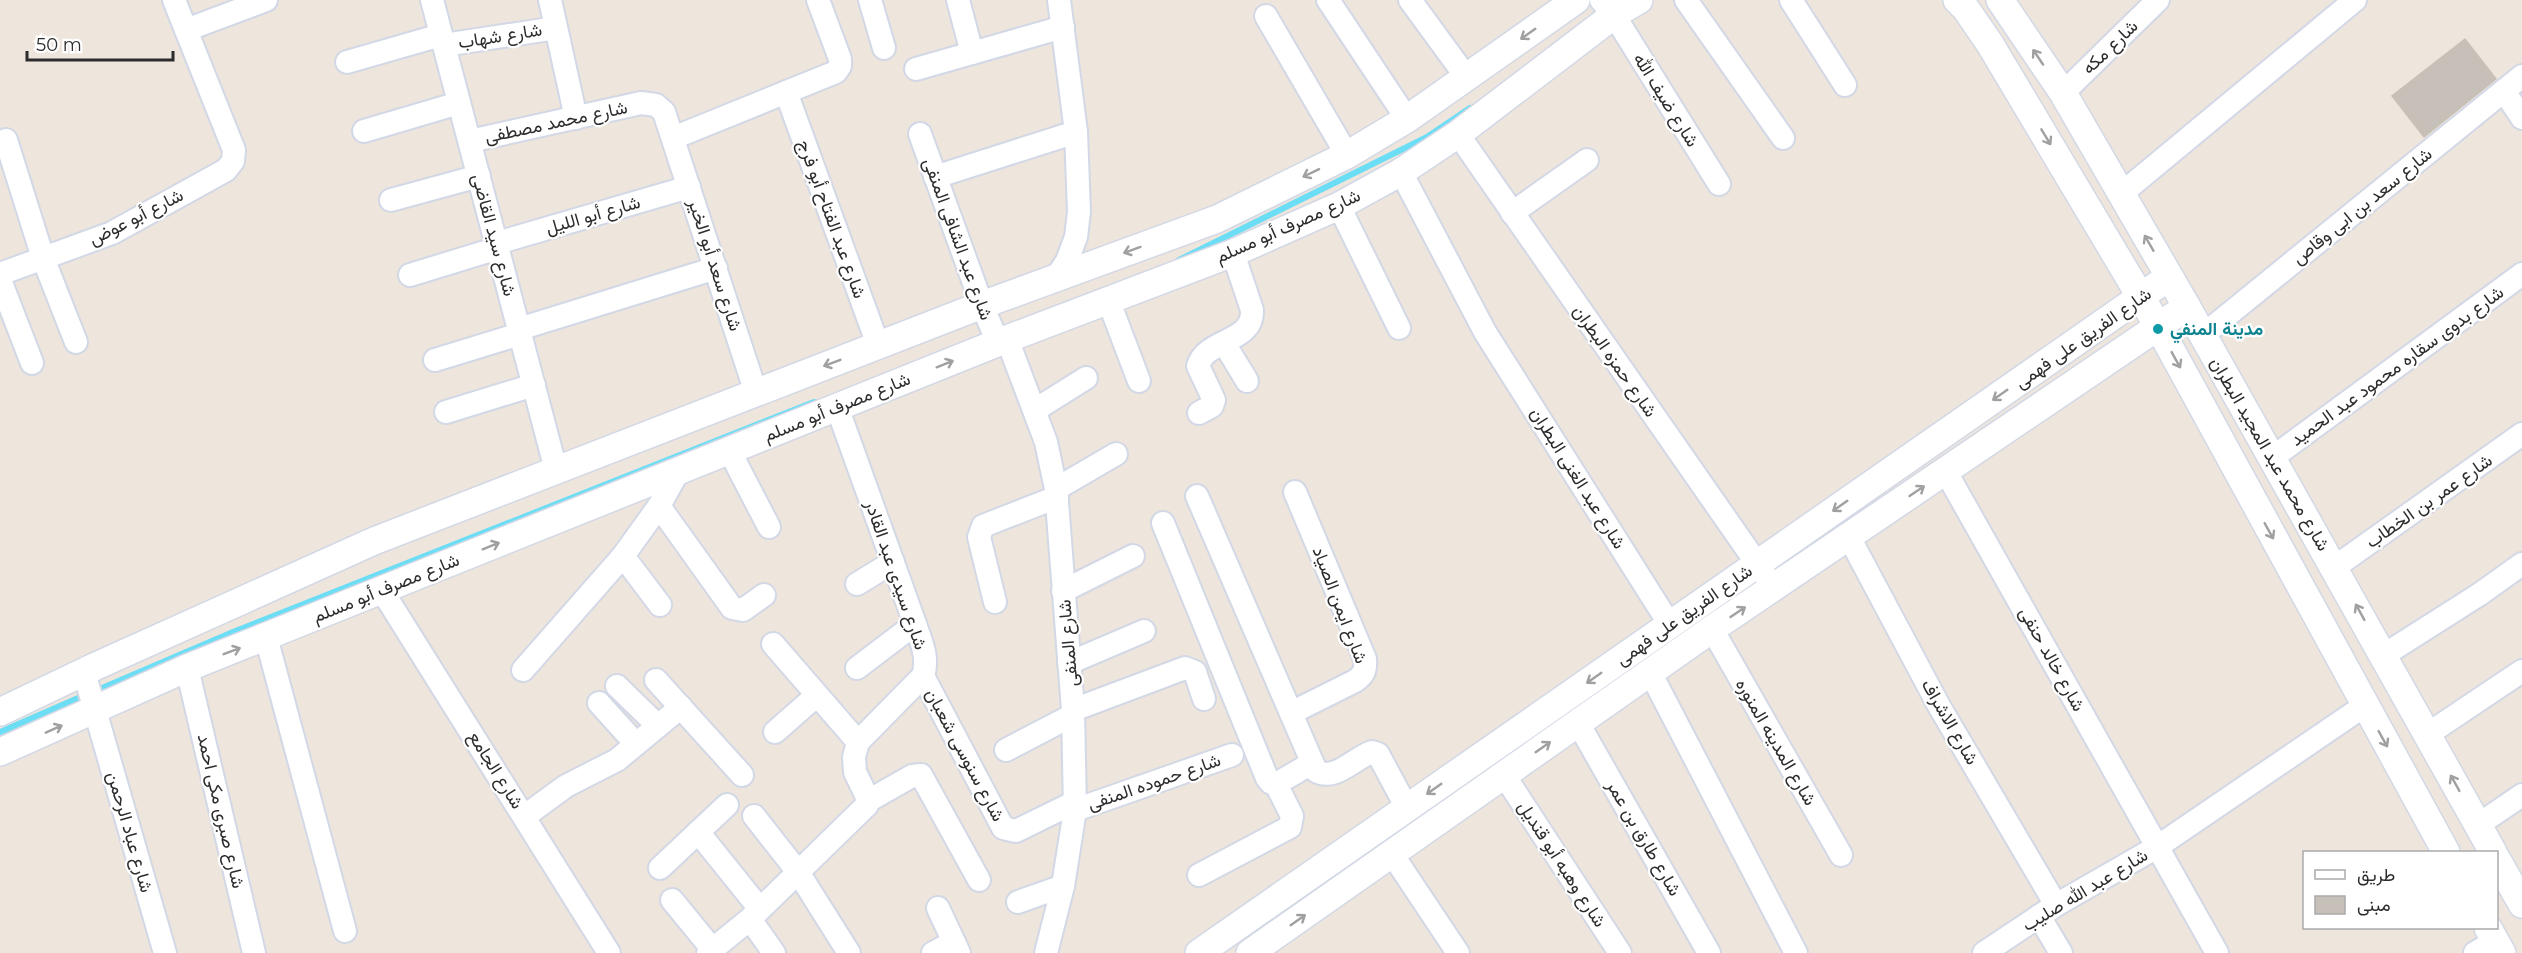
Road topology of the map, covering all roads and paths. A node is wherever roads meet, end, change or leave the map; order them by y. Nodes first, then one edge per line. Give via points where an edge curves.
1 (174, 0) edge
2 (267, 0) edge
3 (432, 0) edge
4 (550, 0) edge
5 (818, 0) edge
6 (870, 0) edge
7 (958, 0) edge
8 (1059, 0) edge
9 (1328, 0) edge
10 (1410, 0) edge
11 (1576, 0) edge
12 (1639, 0) edge
13 (1686, 0) edge
14 (1791, 0) edge
15 (1957, 0) edge
16 (2000, 0) edge
17 (2158, 0) edge
18 (2355, 0) edge
19 (1608, 8) edge
20 (1266, 16) dead end
21 (556, 27) junction
22 (1063, 27) junction
23 (186, 30) junction
24 (443, 40) junction
25 (884, 48) dead end
26 (972, 53) junction
27 (347, 62) dead end
28 (916, 69) dead end
29 (2522, 76) edge
30 (1467, 78) junction
31 (1845, 85) dead end
32 (2504, 91) junction
33 (786, 92) junction
34 (2063, 93) junction
35 (459, 103) junction
36 (641, 104) joint
37 (576, 118) junction
38 (2522, 118) edge
39 (1407, 119) junction
40 (364, 131) dead end
41 (1076, 132) junction
42 (920, 134) dead end
43 (1458, 134) junction
44 (673, 138) junction
45 (1783, 138) dead end
46 (6, 140) dead end
47 (470, 141) junction
48 (1347, 155) junction
49 (1587, 160) dead end
50 (1401, 172) junction
51 (478, 176) junction
52 (936, 177) junction
53 (1719, 184) dead end
54 (689, 187) junction
55 (2121, 194) junction
56 (391, 200) dead end
57 (1339, 206) junction
58 (1512, 213) junction
59 (497, 246) junction
60 (1233, 253) junction
61 (43, 258) junction
62 (1088, 267) junction
63 (716, 268) junction
64 (0, 274) edge
65 (2522, 274) edge
66 (410, 275) dead end
67 (2169, 278) junction
68 (1055, 279) junction
69 (0, 280) edge
70 (2141, 297) junction
71 (1105, 304) junction
72 (982, 305) junction
73 (2187, 307) junction
74 (2158, 327) junction
75 (1400, 328) dead end
76 (520, 332) junction
77 (2202, 336) junction
78 (1002, 341) junction
79 (76, 342) dead end
80 (1224, 343) junction
81 (878, 345) junction
82 (435, 360) dead end
83 (32, 363) dead end
84 (1086, 378) dead end
85 (1138, 381) dead end
86 (1246, 381) dead end
87 (534, 385) junction
88 (756, 393) junction
89 (837, 407) junction
90 (1035, 410) junction
91 (446, 412) dead end
92 (1199, 413) dead end
93 (2522, 434) edge
94 (729, 450) junction
95 (1116, 454) dead end
96 (2272, 458) junction
97 (556, 470) junction
98 (679, 470) junction
99 (1946, 472) junction
100 (1295, 492) dead end
101 (1057, 493) junction
102 (1197, 496) dead end
103 (659, 506) junction
104 (1163, 523) dead end
105 (769, 527) dead end
106 (1849, 537) junction
107 (623, 556) junction
108 (1133, 556) dead end
109 (893, 562) junction
110 (1757, 564) junction
111 (2522, 564) edge
112 (2335, 567) junction
113 (857, 584) dead end
114 (1773, 588) junction
115 (381, 589) junction
116 (1064, 591) junction
117 (764, 595) dead end
118 (995, 603) dead end
119 (660, 605) dead end
120 (915, 624) junction
121 (1670, 625) junction
122 (1712, 628) junction
123 (1144, 631) dead end
124 (266, 637) junction
125 (772, 644) dead end
126 (2381, 649) junction
127 (1069, 663) junction
128 (2343, 666) junction
129 (187, 668) junction
130 (857, 668) dead end
131 (523, 670) dead end
132 (2522, 670) edge
133 (84, 672) junction
134 (1650, 672) junction
135 (923, 676) junction
136 (656, 680) dead end
137 (617, 686) dead end
138 (817, 695) junction
139 (1204, 699) dead end
140 (599, 703) dead end
141 (2364, 706) junction
142 (681, 707) junction
143 (95, 710) junction
144 (0, 712) edge
145 (1073, 712) junction
146 (1291, 713) junction
147 (1578, 723) junction
148 (658, 726) junction
149 (775, 732) dead end
150 (2428, 734) junction
151 (858, 742) junction
152 (636, 744) junction
153 (1006, 750) dead end
154 (0, 752) edge
155 (1232, 755) dead end
156 (1312, 763) junction
157 (742, 775) dead end
158 (1504, 775) junction
159 (1276, 784) junction
160 (2522, 795) edge
161 (868, 801) junction
162 (727, 805) dead end
163 (1075, 806) junction
164 (1408, 807) junction
165 (525, 816) junction
166 (754, 816) dead end
167 (2478, 825) junction
168 (1425, 831) junction
169 (698, 832) junction
170 (2157, 847) junction
171 (2445, 851) edge
172 (2492, 851) edge
173 (1392, 854) junction
174 (1840, 855) dead end
175 (2498, 862) edge
176 (660, 868) dead end
177 (798, 873) junction
178 (1199, 875) dead end
179 (980, 880) dead end
180 (1063, 886) junction
181 (672, 900) dead end
182 (1018, 902) dead end
183 (2522, 904) edge
184 (938, 908) dead end
185 (2048, 910) junction
186 (755, 914) junction
187 (345, 932) dead end
188 (1234, 943) edge
189 (956, 948) edge
190 (717, 950) edge
191 (165, 953) edge
192 (254, 953) edge
193 (609, 953) edge
194 (774, 953) edge
195 (849, 953) edge
196 (933, 953) edge
197 (1046, 953) edge
198 (1199, 953) edge
199 (1250, 953) edge
200 (1458, 953) edge
201 (1620, 953) edge
202 (1709, 953) edge
203 (1796, 953) edge
204 (1984, 953) edge
205 (2061, 953) edge
206 (2217, 953) edge

1 - 23 street
2 - 23 street
3 - 24 street, شارع سيد القاضى
4 - 21 street
5 - 33 street via 840,66 831,76
6 - 25 street
7 - 26 street
8 - 22 street
9 - 39 street
10 - 30 street
11 -> 30 street, شارع مصرف أبو مسلم
12 - 19 street, شارع مصرف أبو مسلم
13 - 45 street
14 - 31 street
15 -> 70 street, شارع محمد عبد المجيد البطران via 1990,44
34 -> 16 street, شارع محمد عبد المجيد البطران
17 - 34 street, شارع مكه
18 - 55 street
19 - 43 street, شارع مصرف أبو مسلم
19 - 53 street, شارع ضيف الله
20 - 48 street
21 - 24 street, شارع شهاب
21 - 37 street
22 - 26 street
22 - 41 street
23 - 61 street, شارع أبو عوض via 234,150 233,161 226,170 112,233
24 - 27 street, شارع شهاب
24 - 35 street, شارع سيد القاضى
26 - 28 street
29 - 32 street, شارع سعد بن ابى وقاص
30 - 39 street, شارع مصرف أبو مسلم
32 - 38 street
32 - 77 street, شارع سعد بن ابى وقاص
33 - 44 street
33 - 81 street, شارع عبد الفتاح أبو فرج
34 - 55 street, شارع محمد عبد المجيد البطران
35 - 40 street
35 - 47 street, شارع سيد القاضى
36 - 37 street, شارع محمد مصطفى
36 - 44 street, شارع سعد أبو الخير via 656,105 664,112
37 - 47 street, شارع محمد مصطفى
39 - 48 street, شارع مصرف أبو مسلم
41 - 52 street
41 - 68 street via 1076,237
42 - 52 street, شارع عبد الشافى المنفى
43 - 50 street, شارع مصرف أبو مسلم
43 - 58 street, شارع حمزه البطران
44 - 54 street, شارع سعد أبو الخير
46 - 61 street
47 - 51 street, شارع سيد القاضى
48 -> 62 street, شارع مصرف أبو مسلم via 1217,219
49 - 58 street
50 - 57 street, شارع مصرف أبو مسلم
50 - 121 street, شارع عبد الغنى البطران via 1485,332
51 - 56 street
51 - 59 street, شارع سيد القاضى
52 - 72 street, شارع عبد الشافى المنفى
54 - 59 street, شارع أبو الليل
54 - 63 street, شارع سعد أبو الخير
67 -> 55 street, شارع محمد عبد المجيد البطران
57 - 60 street, شارع مصرف أبو مسلم
57 - 75 street
58 - 110 street, شارع حمزه البطران
59 - 66 street, شارع أبو الليل
59 - 76 street, شارع سيد القاضى
60 - 71 street, شارع مصرف أبو مسلم
60 - 80 street via 1253,317 1247,329
61 - 64 street, شارع أبو عوض
61 - 79 street
62 - 68 street, شارع مصرف أبو مسلم
62 - 71 street
63 - 76 street
63 - 88 street, شارع سعد أبو الخير
65 - 96 street, شارع بدوى سقاره محمود عبد الحميد
67 - 70 street, شارع الفريق على فهمى
67 - 73 street, شارع محمد عبد المجيد البطران
68 - 72 street, شارع مصرف أبو مسلم
69 - 83 street
70 - 74 street, شارع محمد عبد المجيد البطران
70 -> 110 street, شارع الفريق على فهمى
71 - 78 street, شارع مصرف أبو مسلم
71 - 85 street
72 - 78 street, شارع عبد الشافى المنفى
72 - 81 street, شارع مصرف أبو مسلم
73 - 74 street, شارع الفريق على فهمى
73 - 77 street, شارع محمد عبد المجيد البطران
74 - 99 street, شارع الفريق على فهمى
74 -> 128 street, شارع محمد عبد المجيد البطران
76 - 82 street
76 - 87 street, شارع سيد القاضى
77 - 96 street, شارع محمد عبد المجيد البطران
89 -> 78 street, شارع مصرف أبو مسلم
78 - 90 street, شارع المنفى
80 - 86 street
80 - 92 street via 1200,360 1198,366 1214,400 1212,406
81 -> 88 street, شارع مصرف أبو مسلم
84 - 90 street
87 - 91 street
87 - 97 street, شارع سيد القاضى
88 - 97 street, شارع مصرف أبو مسلم
89 - 94 street, شارع مصرف أبو مسلم
89 - 109 street, شارع سيدى عبد القادر
90 - 101 street, شارع المنفى
93 - 112 street, شارع عمر بن الخطاب
94 - 98 street, شارع مصرف أبو مسلم
94 - 105 street
95 - 101 street
96 - 112 street, شارع محمد عبد المجيد البطران
97 - 133 street, شارع مصرف أبو مسلم via 374,541
98 - 103 street
115 -> 98 street, شارع مصرف أبو مسلم
106 -> 99 street, شارع الفريق على فهمى
99 - 170 street, شارع خالد حنفى
100 - 146 street, شارع ايمن الصياد via 1366,668 1355,681
101 - 116 street, شارع المنفى
101 - 118 street via 980,531
102 - 146 street
103 - 107 street
103 - 117 street via 732,608 743,610
104 - 159 street via 1267,778
106 - 114 street, شارع الفريق على فهمى
106 - 185 street, شارع الاشراف
107 - 119 street
107 - 131 street
108 - 116 street
109 - 113 street
109 - 120 street, شارع سيدى عبد القادر
110 - 114 street, شارع حمزه البطران
110 - 121 street, شارع الفريق على فهمى
111 - 126 street via 2480,594
126 -> 112 street, شارع محمد عبد المجيد البطران
122 -> 114 street, شارع الفريق على فهمى
115 - 124 street, شارع مصرف أبو مسلم
115 - 165 street, شارع الجامع
116 - 127 street, شارع المنفى
120 - 130 street
120 - 135 street, شارع سيدى عبد القادر via 924,650
121 -> 164 street, شارع الفريق على فهمى
122 - 134 street, شارع الفريق على فهمى
122 - 174 street, شارع المدينه المنوره
123 - 127 street
129 -> 124 street, شارع مصرف أبو مسلم
124 - 187 street
125 - 138 street
126 - 128 street
126 - 150 street, شارع محمد عبد المجيد البطران
127 - 145 street, شارع المنفى
128 - 141 street, شارع محمد عبد المجيد البطران
129 - 143 street, شارع مصرف أبو مسلم
129 - 192 street, شارع صبرى مكى احمد
132 - 150 street
133 - 143 street, شارع عباد الرحمن
133 - 144 street, شارع مصرف أبو مسلم
134 - 147 street, شارع الفريق على فهمى
134 - 203 street
135 - 151 street, شارع سيدى عبد القادر
135 - 163 street, شارع سنوسى شعبان via 1003,828 1016,831
136 - 142 street
137 - 148 street
138 - 149 street
138 - 151 street
139 - 145 street via 1195,672 1185,668
140 - 152 street
141 - 170 street, شارع عبد الله صليب
141 -> 171 street, شارع محمد عبد المجيد البطران
142 - 148 street
142 - 157 street
154 -> 143 street, شارع مصرف أبو مسلم
143 - 191 street, شارع عباد الرحمن
145 - 153 street
145 - 163 street, شارع المنفى
146 - 156 street
158 -> 147 street, شارع الفريق على فهمى
147 - 202 street, شارع طارق بن عمر
148 - 152 street
167 -> 150 street, شارع محمد عبد المجيد البطران
151 - 161 street via 855,772
152 - 165 street via 617,760 566,786
155 - 163 street, شارع حموده المنفى
156 - 159 street
156 - 164 street via 1324,776 1367,754 1378,754
158 - 168 street, شارع الفريق على فهمى
158 - 201 street, شارع وهبه أبو قنديل
159 - 178 street via 1292,816 1290,827
160 - 167 street
161 - 177 street
161 - 179 street via 912,776 921,775
162 - 169 street
163 - 180 street, شارع المنفى
164 - 168 street
164 - 188 street, شارع الفريق على فهمى
165 - 193 street, شارع الجامع
166 - 177 street
167 - 172 street, شارع محمد عبد المجيد البطران
168 - 173 street, شارع الفريق على فهمى
169 - 176 street
169 - 186 street
170 - 185 street, شارع عبد الله صليب
170 - 206 street, شارع خالد حنفى
199 -> 173 street, شارع الفريق على فهمى
173 - 200 street
175 - 183 street
177 - 186 street
177 - 195 street
180 - 182 street
180 - 197 street, شارع المنفى
181 - 190 street
184 - 189 street
185 - 204 street, شارع عبد الله صليب
185 - 205 street, شارع الاشراف
186 - 190 street
186 - 194 street
188 - 198 street, شارع الفريق على فهمى
189 - 196 street

